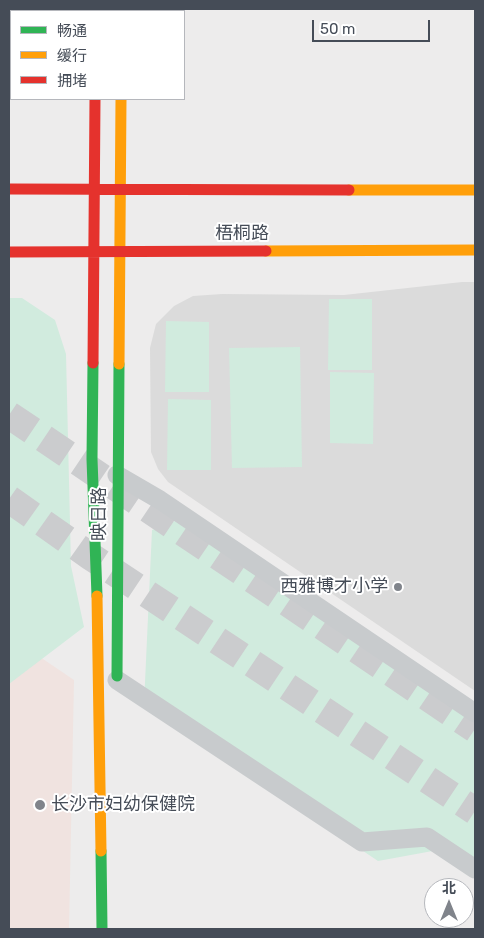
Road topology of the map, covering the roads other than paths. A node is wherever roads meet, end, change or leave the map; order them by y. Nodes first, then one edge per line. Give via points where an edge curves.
1 (95, 100) edge
2 (121, 100) edge
3 (9, 189) edge
4 (95, 190) junction
5 (120, 190) junction
6 (475, 190) edge
7 (475, 250) edge
8 (9, 252) edge
9 (94, 253) junction
10 (120, 253) junction
11 (118, 475) junction
12 (117, 685) joint
13 (475, 713) edge
14 (475, 869) edge
15 (102, 929) edge

1 - 4 main road
2 - 5 main road, 映日路
3 - 4 main road
4 - 5 main road
4 - 9 main road
5 - 6 main road
5 - 10 main road, 映日路
7 - 10 main road, 梧桐路
8 - 9 main road, 梧桐路
9 - 10 main road, 梧桐路
9 - 15 main road via 92,459 99,667
10 - 11 main road, 映日路
11 - 12 main road, 映日路
11 - 13 street
12 - 14 street via 362,842 427,837

